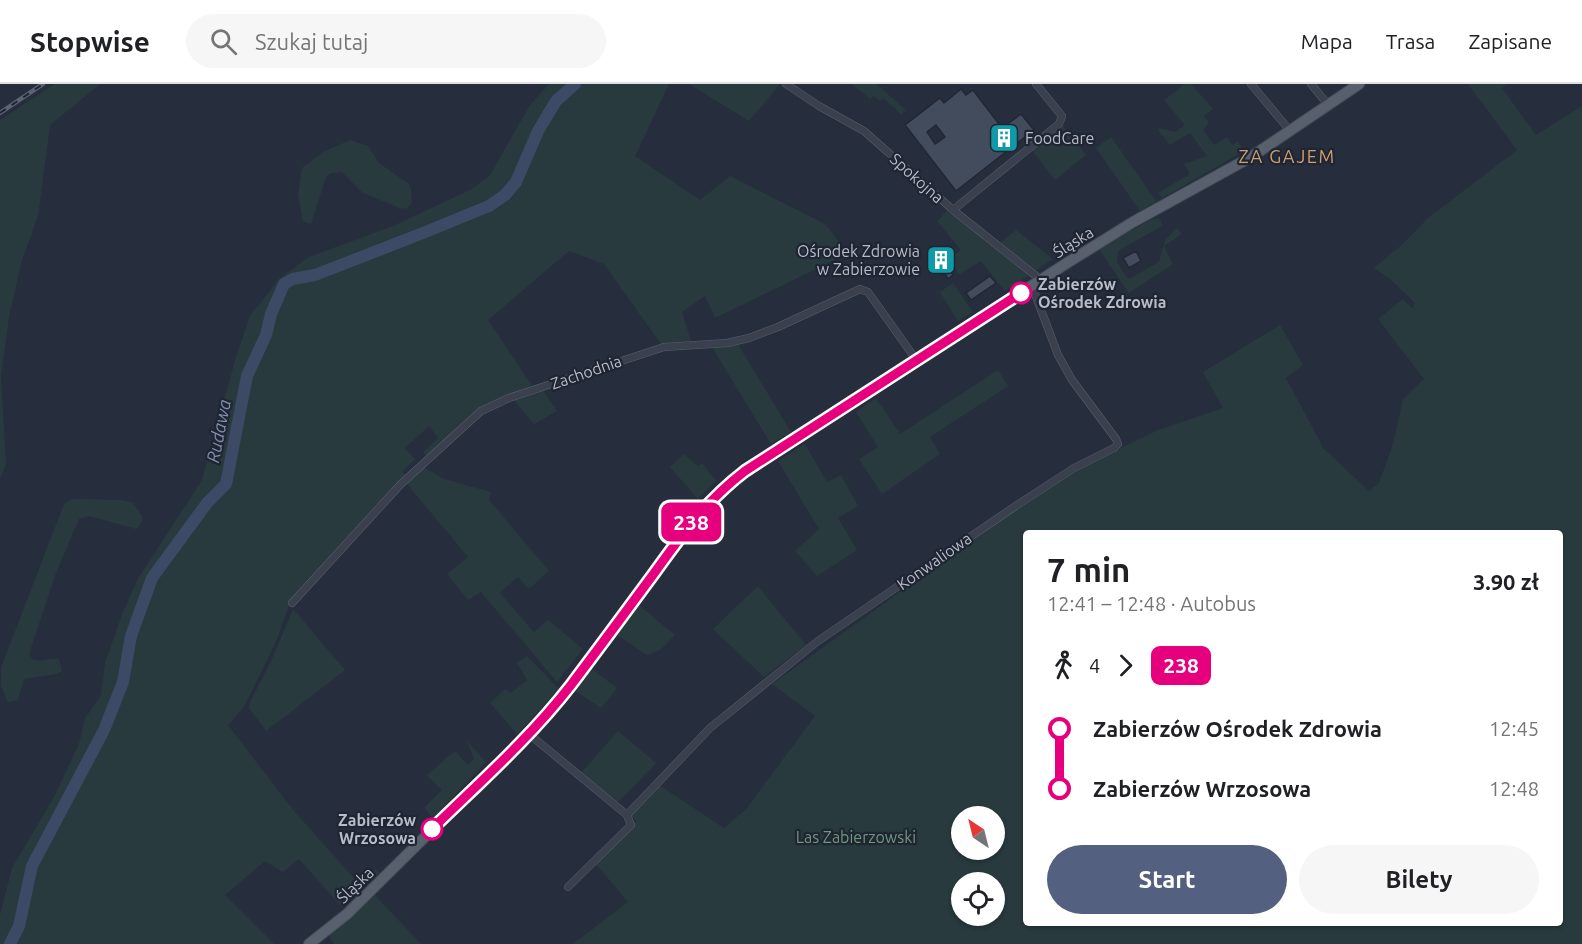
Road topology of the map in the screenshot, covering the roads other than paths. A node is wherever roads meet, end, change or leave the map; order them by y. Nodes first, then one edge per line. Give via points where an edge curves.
1 (786, 84) edge
2 (1036, 84) edge
3 (1251, 84) edge
4 (1311, 84) edge
5 (1359, 84) edge
6 (1329, 106) junction
7 (1291, 132) junction
8 (953, 210) junction
9 (1037, 283) junction
10 (917, 361) junction
11 (292, 603) dead end
12 (529, 734) junction
13 (627, 815) junction
14 (568, 887) dead end
15 (309, 944) edge

1 - 8 street, Spokojna via 864,131
2 - 8 street via 1058,108 1062,116 1059,124
3 - 7 street
4 - 6 street
5 - 6 main road, Śląska
6 - 7 main road, Śląska
7 - 9 main road, Śląska via 1133,222
8 - 9 street, Spokojna
9 - 10 main road, Śląska
9 - 13 street, Konwaliowa via 1058,355 1118,444 1045,487 818,641 710,728
10 - 11 street, Zachodnia via 868,292 860,290 749,338 664,347 509,398 481,411 401,484
10 - 12 main road, Śląska via 745,471 709,502
12 - 13 street
12 - 15 main road, Śląska via 342,918
13 - 14 street, Konwaliowa via 631,825

